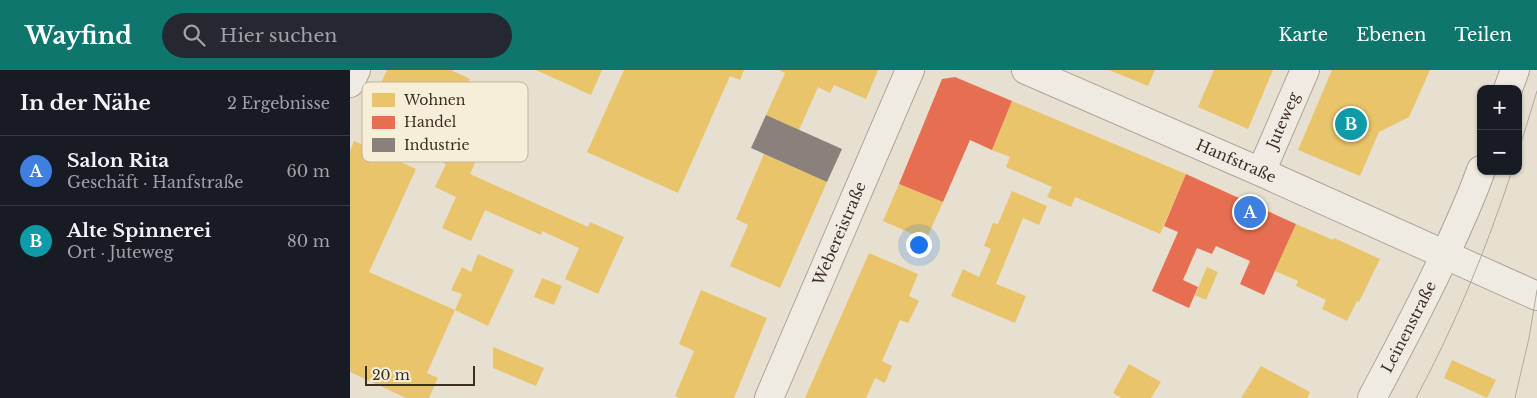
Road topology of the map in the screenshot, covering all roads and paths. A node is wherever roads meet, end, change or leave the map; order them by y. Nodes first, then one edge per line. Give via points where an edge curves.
1 (356, 70) edge
2 (910, 70) edge
3 (1026, 70) edge
4 (1305, 70) edge
5 (1515, 70) edge
6 (350, 83) edge
7 (1509, 85) edge
8 (1261, 172) junction
9 (1479, 175) edge
10 (1445, 255) junction
11 (1537, 296) edge
12 (769, 398) edge
13 (1372, 398) edge

1 - 6 street
2 - 12 street, Webereistraße
3 - 8 street, Hanfstraße
4 - 8 street, Juteweg
5 - 7 street
8 - 10 street, Hanfstraße
9 - 10 street, Leinenstraße
10 - 11 street, Hanfstraße
10 - 13 street, Leinenstraße

